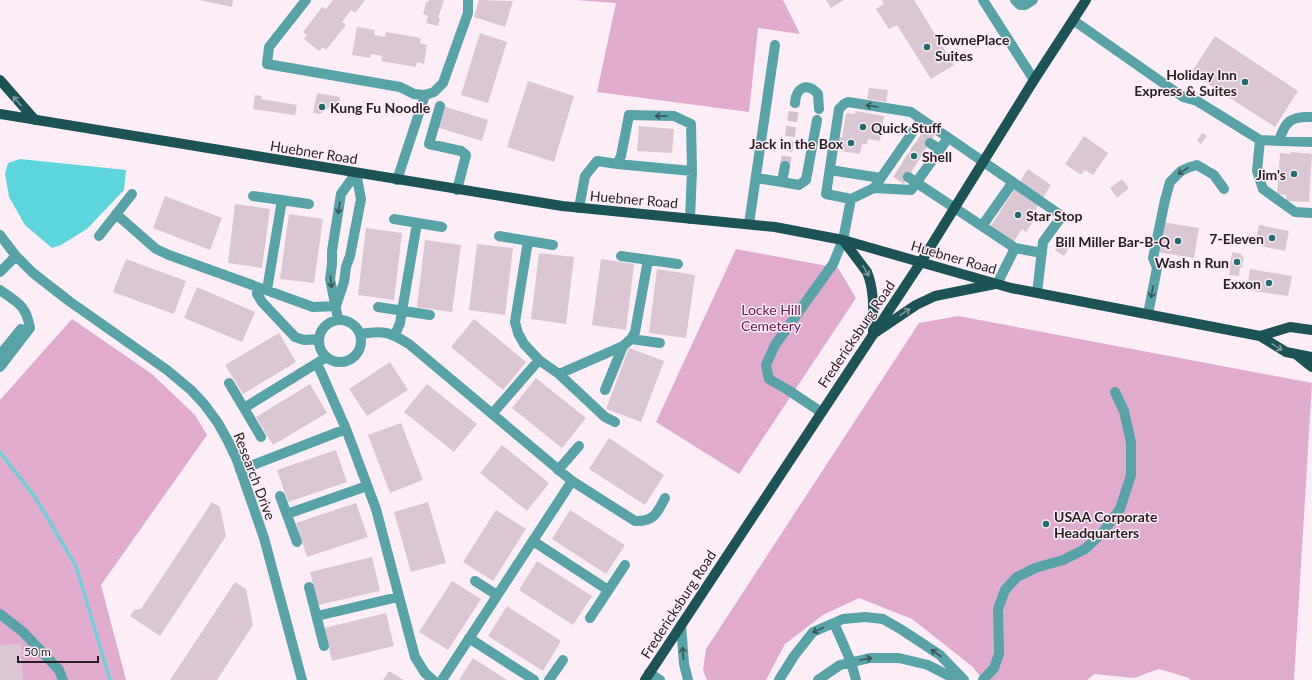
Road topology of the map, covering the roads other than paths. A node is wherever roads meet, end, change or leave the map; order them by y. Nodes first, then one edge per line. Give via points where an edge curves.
1 (306, 0) edge
2 (468, 0) edge
3 (983, 0) edge
4 (1015, 0) edge
5 (1033, 0) edge
6 (1086, 0) edge
7 (1073, 20) junction
8 (775, 45) dead end
9 (0, 80) edge
10 (1034, 80) junction
11 (425, 95) junction
12 (795, 103) tunnel mouth
13 (440, 106) dead end
14 (819, 109) dead end
15 (0, 114) edge
16 (1312, 116) edge
17 (35, 120) junction
18 (817, 120) dead end
19 (921, 120) junction
20 (948, 138) junction
21 (1260, 140) junction
22 (1279, 141) junction
23 (1312, 142) edge
24 (930, 143) tunnel mouth
25 (939, 149) junction
26 (923, 153) tunnel mouth
27 (932, 160) junction
28 (983, 162) junction
29 (617, 164) junction
30 (786, 166) tunnel mouth
31 (830, 170) junction
32 (692, 171) junction
33 (356, 173) junction
34 (756, 178) junction
35 (881, 178) junction
36 (912, 179) junction
37 (397, 180) junction
38 (782, 182) junction
39 (1013, 182) junction
40 (874, 188) junction
41 (1224, 189) dead end
42 (457, 190) junction
43 (132, 194) dead end
44 (253, 196) dead end
45 (851, 199) junction
46 (282, 200) junction
47 (309, 204) dead end
48 (954, 207) junction
49 (579, 208) junction
50 (1312, 213) edge
51 (116, 214) junction
52 (690, 218) junction
53 (394, 219) dead end
54 (417, 223) junction
55 (749, 224) junction
56 (982, 226) junction
57 (442, 227) dead end
58 (0, 235) edge
59 (99, 236) dead end
60 (499, 236) dead end
61 (843, 240) junction
62 (528, 241) junction
63 (553, 245) dead end
64 (1015, 248) junction
65 (1042, 253) junction
66 (16, 256) junction
67 (621, 256) dead end
68 (332, 258) junction
69 (648, 260) junction
70 (348, 261) junction
71 (921, 262) junction
72 (678, 264) dead end
73 (0, 272) edge
74 (997, 284) junction
75 (257, 287) junction
76 (0, 290) edge
77 (267, 290) junction
78 (1037, 293) junction
79 (336, 306) junction
80 (378, 307) dead end
81 (402, 310) junction
82 (1148, 314) junction
83 (430, 315) dead end
84 (29, 319) junction
85 (338, 319) junction
86 (1310, 329) edge
87 (361, 334) junction
88 (873, 334) junction
89 (395, 335) junction
90 (1260, 336) junction
91 (319, 339) junction
92 (631, 339) junction
93 (660, 343) dead end
94 (623, 346) junction
95 (1296, 354) junction
96 (0, 355) edge
97 (327, 357) junction
98 (1312, 357) edge
99 (539, 360) junction
100 (317, 363) junction
101 (0, 366) edge
102 (1312, 367) edge
103 (559, 374) junction
104 (229, 383) dead end
105 (606, 390) dead end
106 (1114, 392) dead end
107 (244, 408) junction
108 (821, 412) junction
109 (492, 414) junction
110 (615, 422) dead end
111 (346, 429) junction
112 (261, 437) dead end
113 (579, 446) dead end
114 (240, 470) junction
115 (558, 470) junction
116 (572, 481) junction
117 (367, 486) junction
118 (280, 496) dead end
119 (665, 498) dead end
120 (287, 514) junction
121 (533, 541) junction
122 (297, 542) dead end
123 (625, 565) dead end
124 (475, 581) dead end
125 (309, 587) dead end
126 (608, 590) junction
127 (497, 595) junction
128 (398, 597) junction
129 (317, 616) junction
130 (590, 618) dead end
131 (3, 619) edge
132 (834, 623) junction
133 (681, 625) junction
134 (470, 638) junction
135 (324, 646) dead end
136 (563, 660) dead end
137 (851, 662) junction
138 (647, 677) edge
139 (63, 680) edge
140 (302, 680) edge
141 (433, 680) edge
142 (442, 680) edge
143 (534, 680) edge
144 (549, 680) edge
145 (660, 680) edge
146 (688, 680) edge
147 (779, 680) edge
148 (818, 680) edge
149 (856, 680) edge
150 (957, 680) edge
151 (964, 680) edge
152 (983, 680) edge

1 - 11 street via 269,47 267,64 400,87 414,94
2 - 11 street via 468,13 443,83 434,92
3 - 10 street
4 - 5 street via 1020,5
6 - 7 main road, Fredericksburg Road
7 - 10 main road, Fredericksburg Road
7 - 21 street via 1183,97 1197,101
8 - 34 street
17 -> 9 main road
10 - 28 main road, Fredericksburg Road
11 - 37 street
12 - 14 street via 799,90 811,88 818,94
13 - 42 street via 429,144 461,151 466,155
15 - 17 main road, Huebner Road
16 - 22 street via 1289,120
17 - 33 main road, Huebner Road
18 - 38 street via 806,180 799,185
19 - 20 street
19 -> 31 street via 911,112 848,102 844,104 839,109
19 - 35 street via 916,134 902,156
20 - 25 street
20 - 28 street
21 - 22 street
21 - 50 street via 1257,171 1263,189 1295,212
22 - 23 street
24 - 25 street
25 - 27 street
26 - 27 street
27 - 36 street via 920,168
28 - 39 street
28 - 48 main road, Fredericksburg Road
29 - 32 street
32 -> 29 street via 691,124 674,116 629,115
29 - 49 street via 597,161 585,176
30 - 38 street
31 - 35 street
31 - 45 street via 826,194
32 - 52 street
33 - 37 main road, Huebner Road
33 -> 68 street via 342,194
33 - 70 street via 361,199
34 - 38 street
34 - 55 street
35 - 40 street
36 - 40 street via 912,190
36 - 48 street
37 - 42 main road, Huebner Road
39 - 56 street
39 - 65 street via 1062,216 1044,242
40 - 45 street
41 -> 82 street via 1214,175 1197,165 1181,171 1170,182 1153,258 1157,268
42 - 49 main road, Huebner Road
43 - 51 street
44 - 46 street
45 - 61 street
46 - 47 street
46 - 77 street
48 - 56 street
48 - 71 main road, Fredericksburg Road
49 - 52 main road, Huebner Road
51 - 59 street
51 - 75 street via 156,249
52 - 55 main road, Huebner Road
53 - 54 street
54 - 57 street
54 - 81 street
55 - 61 main road, Huebner Road
56 - 64 street
58 - 66 street, Research Drive
60 - 62 street
61 - 71 main road, Huebner Road
61 -> 88 main road via 870,277
61 - 108 street via 832,264 775,345 766,365 769,379
62 - 63 street
62 - 99 street via 515,322 524,344
64 - 65 street
64 - 74 street
65 - 78 street
66 - 73 street
66 - 114 street, Research Drive via 69,301 167,370 191,390 218,423
67 - 69 street
68 - 70 street
68 -> 79 street via 330,279
69 - 72 street
69 - 92 street via 635,332
70 - 79 street
71 - 74 main road, Huebner Road
71 - 88 main road, Fredericksburg Road
74 - 78 main road, Huebner Road
88 -> 74 main road via 916,305 935,296
75 - 77 street
75 - 91 street via 257,294 262,302 295,336 304,340
76 - 84 street via 22,307
77 - 79 street via 313,307
78 - 82 main road, Huebner Road
79 - 85 street
80 - 81 street
81 - 83 street
81 - 89 street
82 - 90 main road, Huebner Road
84 - 96 street
84 - 101 street via 30,328
85 - 87 street via 354,324
85 - 91 street via 323,328
86 - 90 main road, Huebner Road via 1290,327
87 - 89 street via 379,332
87 - 97 street via 359,351 351,359 340,362
88 - 108 main road, Fredericksburg Road
89 - 109 street
90 -> 95 main road, Huebner Road via 1286,352
91 - 97 street via 321,350
92 - 93 street
92 - 94 street
94 - 103 street
94 - 105 street
95 - 98 main road, Huebner Road
95 - 102 main road
97 - 100 street
99 - 103 street
99 - 109 street
100 - 107 street
100 - 111 street
103 - 110 street via 605,417
104 - 107 street
106 - 152 street via 1124,412 1131,442 1131,475 1120,509 1103,532 1085,549 1017,577 1005,590 998,609 999,654 994,668
107 - 112 street
108 - 133 main road, Fredericksburg Road
109 - 115 street
111 - 114 street
111 - 117 street
113 - 115 street
114 - 140 street, Research Drive via 264,538
115 - 116 street
116 - 119 street via 635,520 650,519
116 - 121 street
117 - 120 street
117 - 128 street via 376,509
118 - 120 street
120 - 122 street
121 - 126 street
121 - 127 street
123 - 126 street
124 - 127 street
125 - 129 street
126 - 130 street
127 - 134 street
128 - 129 street
128 - 141 street via 415,657
129 - 135 street
131 - 139 street via 23,632 59,670
132 - 137 street
132 -> 147 street via 813,632
151 -> 132 street via 940,655 883,619 843,619
133 - 138 main road, Fredericksburg Road
146 -> 133 street
134 - 142 street
134 - 143 street
136 - 144 street
137 - 148 street via 840,665
137 - 149 street
137 -> 150 street via 870,658 899,658 928,665
138 - 145 street

